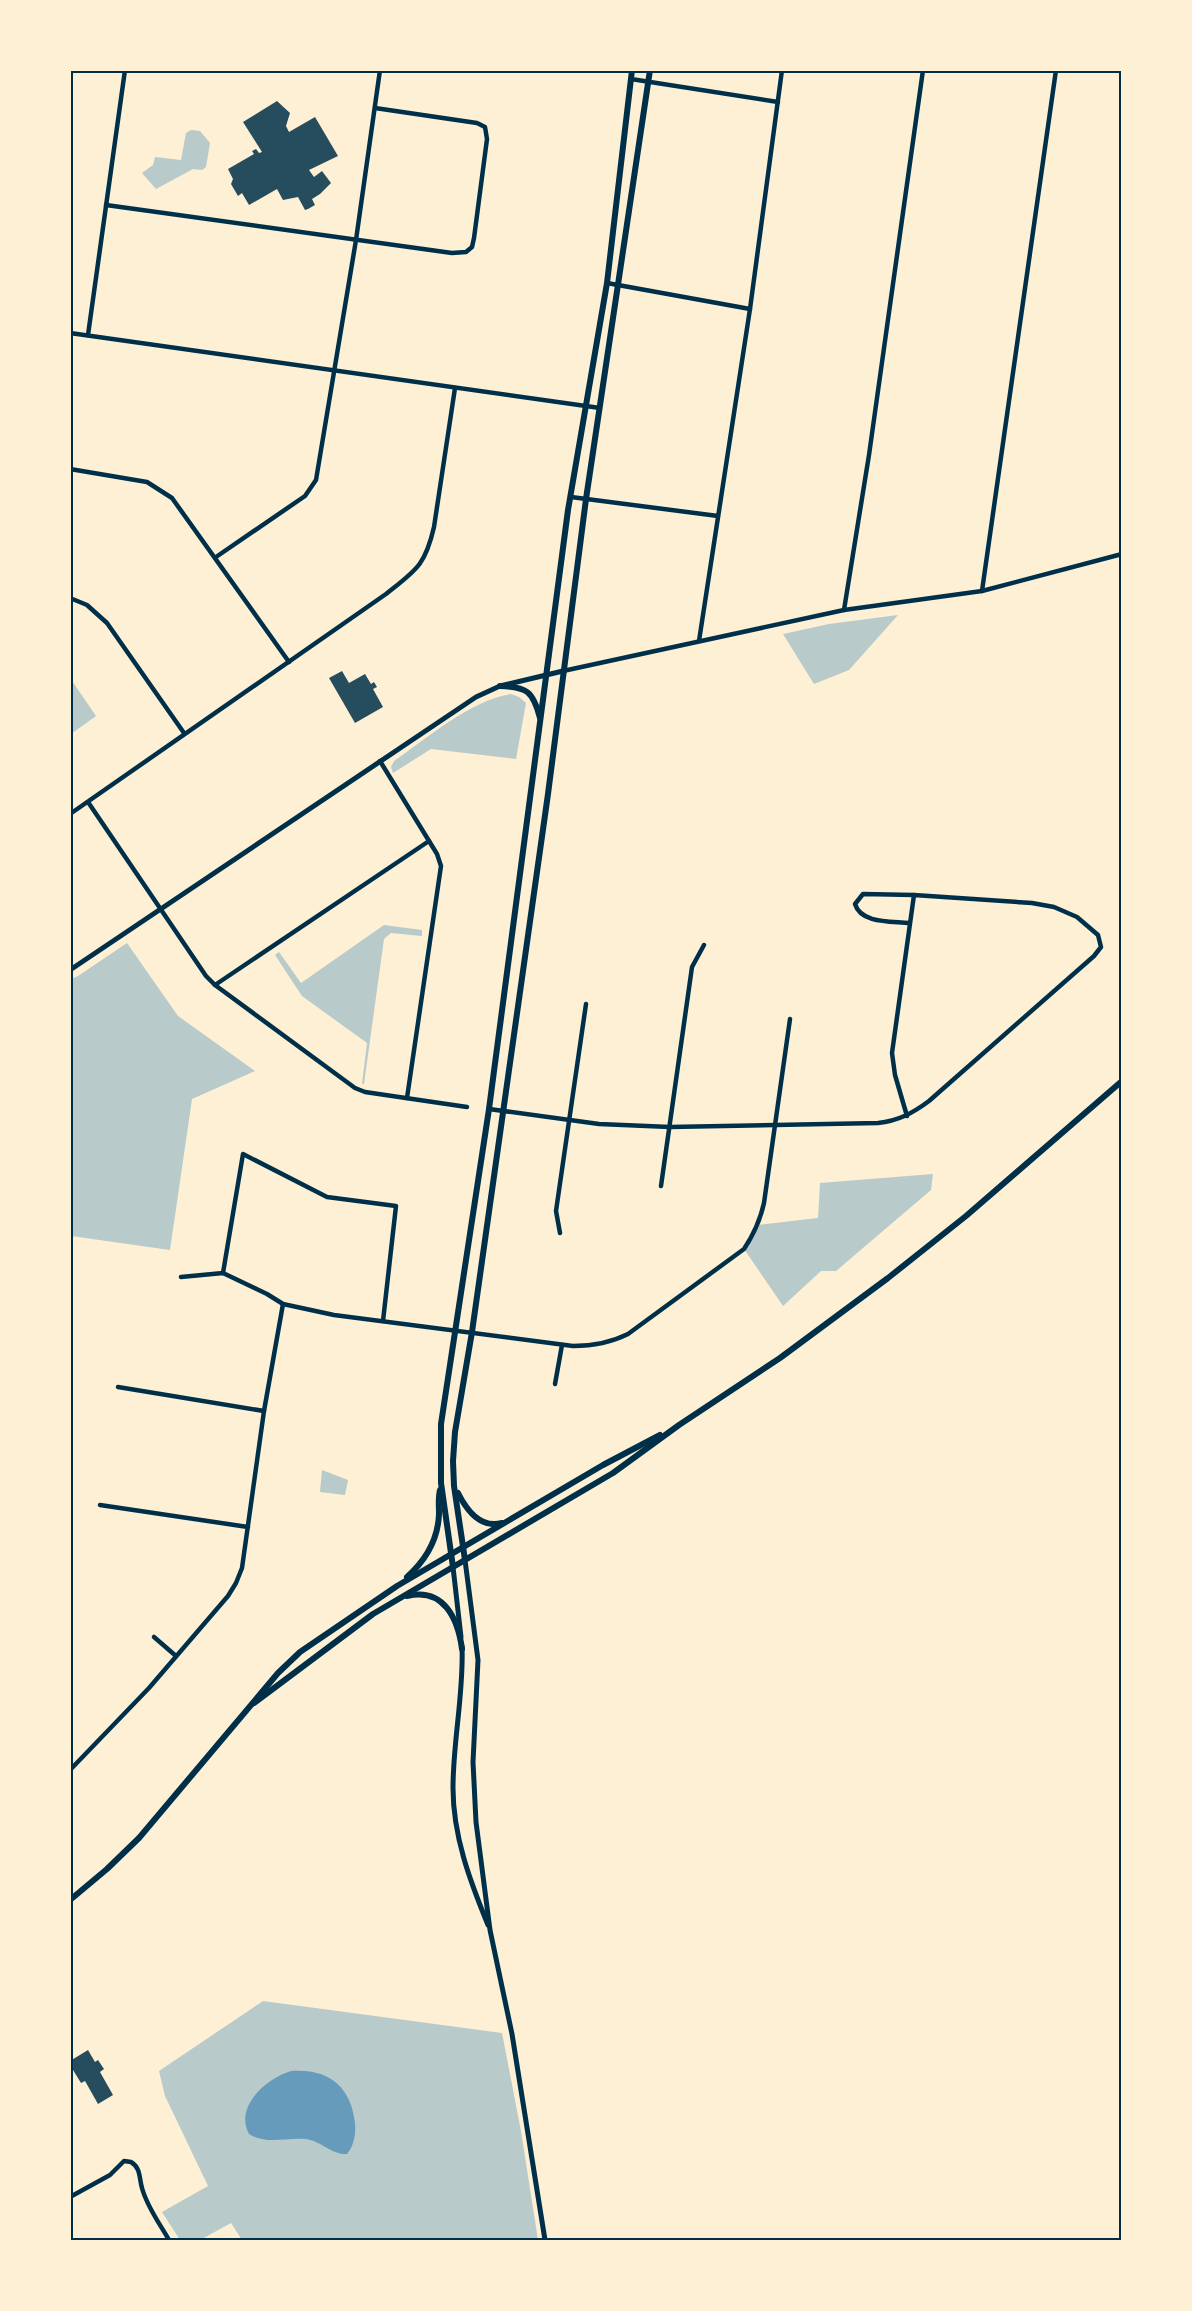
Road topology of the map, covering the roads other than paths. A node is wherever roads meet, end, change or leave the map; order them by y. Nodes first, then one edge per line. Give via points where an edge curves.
1 (125, 70) edge
2 (380, 70) edge
3 (632, 70) edge
4 (650, 70) edge
5 (782, 70) edge
6 (923, 70) edge
7 (1056, 70) edge
8 (631, 79) junction
9 (649, 81) junction
10 (778, 102) junction
11 (375, 108) junction
12 (106, 205) junction
13 (356, 240) junction
14 (607, 283) junction
15 (618, 285) junction
16 (750, 309) junction
17 (70, 333) edge
18 (88, 336) junction
19 (333, 371) junction
20 (454, 388) junction
21 (586, 406) junction
22 (600, 408) junction
23 (70, 469) edge
24 (570, 497) junction
25 (586, 499) junction
26 (718, 516) junction
27 (1122, 554) edge
28 (216, 557) junction
29 (982, 591) junction
30 (70, 598) edge
31 (844, 610) junction
32 (699, 641) junction
33 (289, 662) junction
34 (563, 671) junction
35 (547, 674) junction
36 (500, 686) junction
37 (540, 721) junction
38 (184, 733) junction
39 (380, 761) junction
40 (88, 802) junction
41 (70, 814) edge
42 (429, 841) junction
43 (914, 896) junction
44 (160, 909) junction
45 (909, 923) junction
46 (704, 945) dead end
47 (70, 970) edge
48 (215, 985) junction
49 (586, 1004) dead end
50 (790, 1019) dead end
51 (1122, 1081) edge
52 (407, 1098) junction
53 (467, 1107) dead end
54 (489, 1109) junction
55 (503, 1111) junction
56 (907, 1116) junction
57 (569, 1120) junction
58 (775, 1125) junction
59 (670, 1127) junction
60 (661, 1186) dead end
61 (560, 1233) dead end
62 (223, 1273) junction
63 (181, 1277) dead end
64 (283, 1304) junction
65 (383, 1321) junction
66 (456, 1331) junction
67 (472, 1332) junction
68 (562, 1345) junction
69 (555, 1384) dead end
70 (118, 1387) dead end
71 (264, 1411) junction
72 (679, 1425) junction
73 (441, 1483) junction
74 (454, 1486) junction
75 (100, 1505) dead end
76 (516, 1517) junction
77 (248, 1527) junction
78 (463, 1548) junction
79 (452, 1554) junction
80 (465, 1560) junction
81 (453, 1567) junction
82 (397, 1586) junction
83 (398, 1599) junction
84 (154, 1637) dead end
85 (462, 1649) junction
86 (176, 1656) junction
87 (254, 1703) junction
88 (70, 1770) edge
89 (70, 1900) edge
90 (490, 1930) junction
91 (70, 2197) edge
92 (169, 2241) edge
93 (545, 2241) edge

1 - 12 street
2 - 11 street
3 - 8 main road
4 - 9 main road
5 - 10 street
6 - 31 street
7 - 29 street
8 - 9 street
8 - 14 main road
9 - 10 street
9 - 15 main road
10 - 16 street
11 - 13 street
11 - 13 street via 485,127 487,139 474,238 472,247 459,254
12 - 13 street
12 - 18 street
13 - 19 street
14 - 15 street
14 - 21 main road
15 - 16 street
15 - 22 main road
16 - 26 street
17 - 18 street
18 - 19 street
19 - 20 street
19 - 28 street via 319,470 312,488
20 - 21 street
20 - 33 street via 434,527 421,565
21 - 22 street
21 - 24 main road
22 - 25 main road
23 - 28 street via 154,485 172,498
24 - 25 street
24 - 35 main road
25 - 26 street
25 - 34 main road
26 - 32 street
27 - 29 street
28 - 33 street
29 - 31 street
30 - 38 street via 87,605 107,623
31 - 32 street
32 - 34 street
33 - 38 street
34 - 35 street
34 - 55 main road
35 - 36 street
35 - 37 main road
36 - 37 main road via 524,688 531,695
36 - 39 street via 476,697
37 - 54 main road
38 - 40 street
39 - 42 street
39 - 44 street
40 - 41 street
40 - 44 street
42 - 48 street
42 - 52 street via 441,867
43 - 45 street
43 - 45 street via 863,894 855,904 866,918
43 - 56 street via 1054,907 1077,916 1095,931 1101,947 929,1101
44 - 47 street
44 - 48 street
45 - 56 street via 892,1053
46 - 59 street via 692,967
48 - 52 street via 355,1088
49 - 57 street
50 - 58 street
51 - 72 main road via 888,1278 780,1358
52 - 53 street
54 - 55 street
54 - 66 main road
55 - 57 street
55 - 67 main road
56 - 58 street via 878,1122
57 - 59 street
57 - 61 street via 556,1211
58 - 59 street
58 - 68 street via 761,1215 744,1250 628,1334 599,1345
59 - 60 street
62 - 63 street
62 - 64 street
62 - 65 street via 243,1154 327,1197 396,1206
64 - 65 street
64 - 71 street
65 - 66 street
66 - 67 street
66 - 73 main road via 441,1424
67 - 68 street
67 - 74 main road via 454,1446
68 - 69 street
70 - 71 street
71 - 77 street
72 - 76 main road
72 - 80 main road via 613,1473
73 - 79 main road
73 - 82 main road via 438,1529 432,1546 417,1568
74 - 76 main road via 467,1510 478,1519 498,1524
74 - 78 main road
75 - 77 street
76 - 78 main road
77 - 86 street via 236,1583
78 - 79 main road
78 - 80 main road
79 - 81 main road
79 - 82 main road
80 - 81 main road
80 - 90 street via 478,1660 474,1796
81 - 83 main road
81 - 85 street
82 - 87 main road via 300,1652
83 - 85 main road via 423,1594 444,1605 454,1618
83 - 87 main road via 339,1637
84 - 86 street
85 - 90 street via 454,1810 470,1881
86 - 88 street
87 - 89 main road via 139,1838
90 - 93 street via 512,2034
91 - 92 street via 110,2175 124,2161 131,2162 139,2170 147,2201

